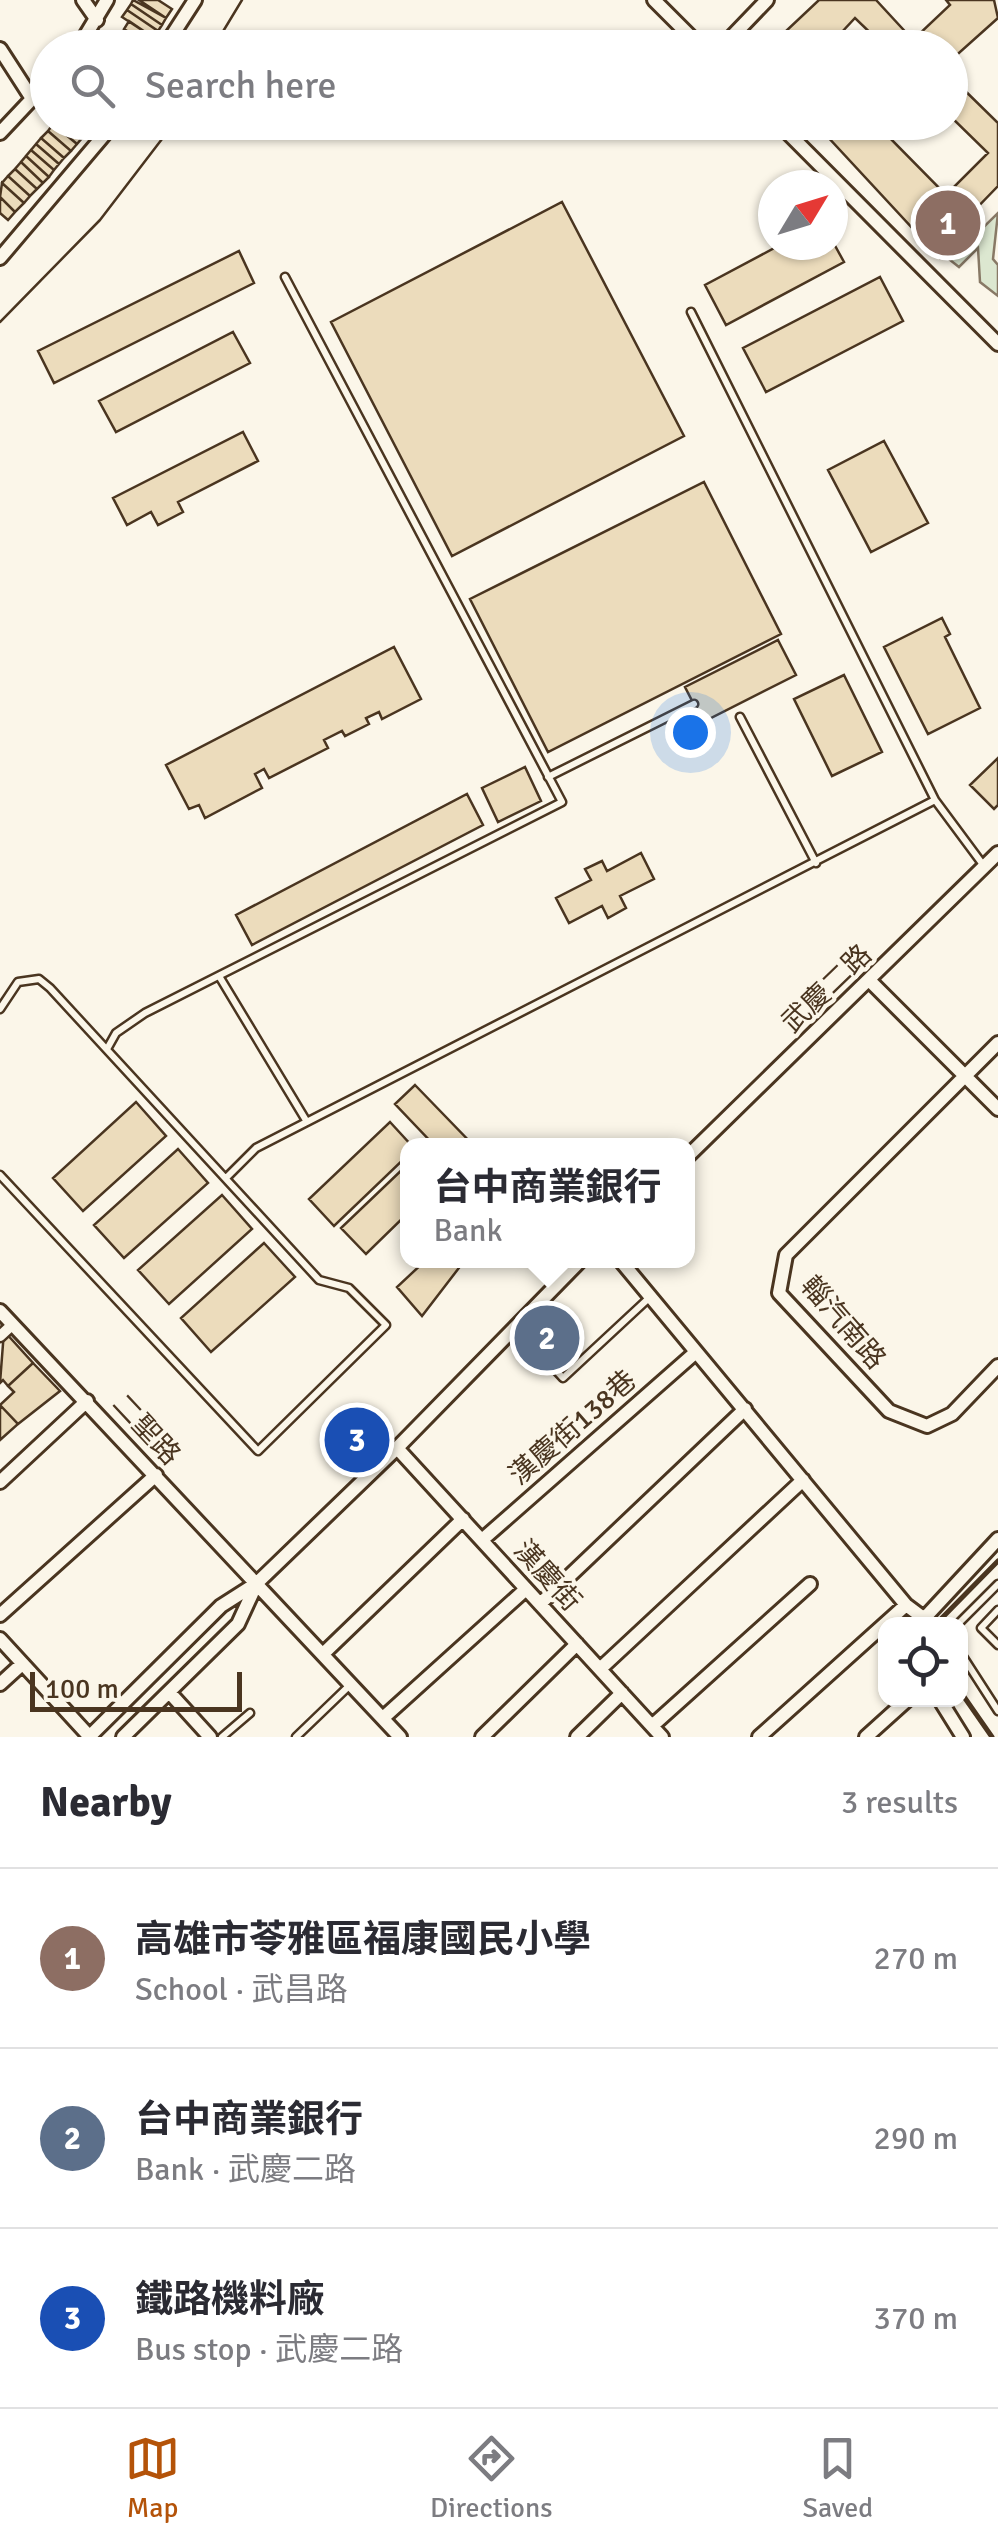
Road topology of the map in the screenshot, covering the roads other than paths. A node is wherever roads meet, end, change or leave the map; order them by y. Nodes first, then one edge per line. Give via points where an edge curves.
1 (83, 0) edge
2 (107, 0) edge
3 (195, 0) edge
4 (654, 0) edge
5 (767, 0) edge
6 (97, 20) junction
7 (90, 30) edge
8 (176, 30) edge
9 (684, 30) edge
10 (738, 30) edge
11 (0, 49) edge
12 (30, 96) edge
13 (30, 99) edge
14 (0, 133) edge
15 (100, 140) edge
16 (795, 140) edge
17 (0, 258) edge
18 (286, 277) dead end
19 (690, 312) dead end
20 (998, 344) edge
21 (694, 704) dead end
22 (740, 717) dead end
23 (548, 777) junction
24 (935, 800) junction
25 (998, 852) edge
26 (816, 864) junction
27 (984, 866) junction
28 (219, 976) junction
29 (870, 980) junction
30 (0, 1009) edge
31 (998, 1044) edge
32 (107, 1048) junction
33 (965, 1076) junction
34 (998, 1110) edge
35 (307, 1122) junction
36 (695, 1150) edge
37 (0, 1175) edge
38 (227, 1177) junction
39 (573, 1268) edge
40 (626, 1268) edge
41 (650, 1297) junction
42 (0, 1311) edge
43 (12, 1324) junction
44 (516, 1328) junction
45 (0, 1336) edge
46 (696, 1352) junction
47 (998, 1366) edge
48 (87, 1401) junction
49 (744, 1409) junction
50 (398, 1448) junction
51 (156, 1475) junction
52 (802, 1480) junction
53 (0, 1482) edge
54 (462, 1518) junction
55 (998, 1539) edge
56 (482, 1540) junction
57 (257, 1583) junction
58 (810, 1584) dead end
59 (998, 1584) edge
60 (526, 1588) junction
61 (540, 1604) junction
62 (906, 1605) junction
63 (998, 1610) edge
64 (0, 1615) edge
65 (916, 1617) edge
66 (924, 1617) edge
67 (965, 1617) edge
68 (0, 1639) edge
69 (577, 1644) junction
70 (998, 1646) edge
71 (323, 1654) junction
72 (22, 1664) junction
73 (968, 1664) edge
74 (600, 1669) junction
75 (0, 1684) edge
76 (351, 1684) junction
77 (169, 1692) junction
78 (622, 1693) junction
79 (899, 1707) edge
80 (944, 1707) edge
81 (998, 1710) edge
82 (250, 1713) dead end
83 (383, 1718) junction
84 (657, 1732) edge
85 (125, 1736) edge
86 (89, 1737) edge
87 (210, 1737) edge
88 (222, 1737) edge
89 (296, 1737) edge
90 (400, 1737) edge
91 (482, 1737) edge
92 (577, 1737) edge
93 (759, 1737) edge
94 (866, 1737) edge
95 (963, 1737) edge

1 - 6 street
2 - 6 street
3 - 8 street
4 - 9 street
5 - 10 street
6 - 7 street
11 - 12 street
13 - 14 street
15 - 17 street
16 - 20 street
18 - 23 lane
19 - 24 lane
21 - 23 lane
22 - 26 lane
23 - 28 lane via 562,802
24 - 26 lane
24 - 27 lane
25 - 27 street, 武慶二路
26 - 35 lane
27 - 29 street, 武慶二路
28 - 32 lane via 129,1021
28 - 35 lane
29 - 33 street
29 - 36 street, 武慶二路
30 - 32 lane via 18,982 38,979
31 - 33 street
32 - 38 lane
33 - 34 street
33 - 47 street, 輜汽南路 via 786,1255 779,1293 890,1411 927,1426 952,1414
35 - 38 lane via 256,1148
37 - 38 lane via 258,1451 386,1325 349,1288 319,1280
39 - 44 street
40 - 41 street
41 - 44 lane via 563,1378
41 - 46 street
42 - 43 street, 二聖路
43 - 45 street
43 - 48 street, 二聖路
44 - 50 street
46 - 49 street
46 - 56 street, 漢慶街138巷
48 - 51 street, 二聖路
48 - 53 street
49 - 52 street
49 - 61 street
50 - 54 street, 漢慶街
50 - 57 street
51 - 57 street, 二聖路
51 - 64 street
52 - 62 street
52 - 74 street
54 - 56 street, 漢慶街
54 - 71 street
55 - 66 street
56 - 60 street, 漢慶街
57 - 71 street, 二聖路
57 - 77 street via 238,1624
57 - 86 street via 221,1606
58 - 84 street
59 - 67 lane
60 - 61 street, 漢慶街
60 - 83 street
61 - 69 street, 漢慶街
62 - 65 street
62 - 93 street
63 - 70 lane via 980,1628
68 - 72 street
69 - 74 street, 漢慶街
69 - 91 street
71 - 76 street, 二聖路
72 - 75 street
72 - 86 street
73 - 81 lane
74 - 78 street, 漢慶街
76 - 83 street, 二聖路
76 - 89 lane
77 - 85 street
77 - 87 street
78 - 84 street, 漢慶街
78 - 92 street
79 - 94 street
80 - 95 street
82 - 88 lane
83 - 90 street, 二聖路

